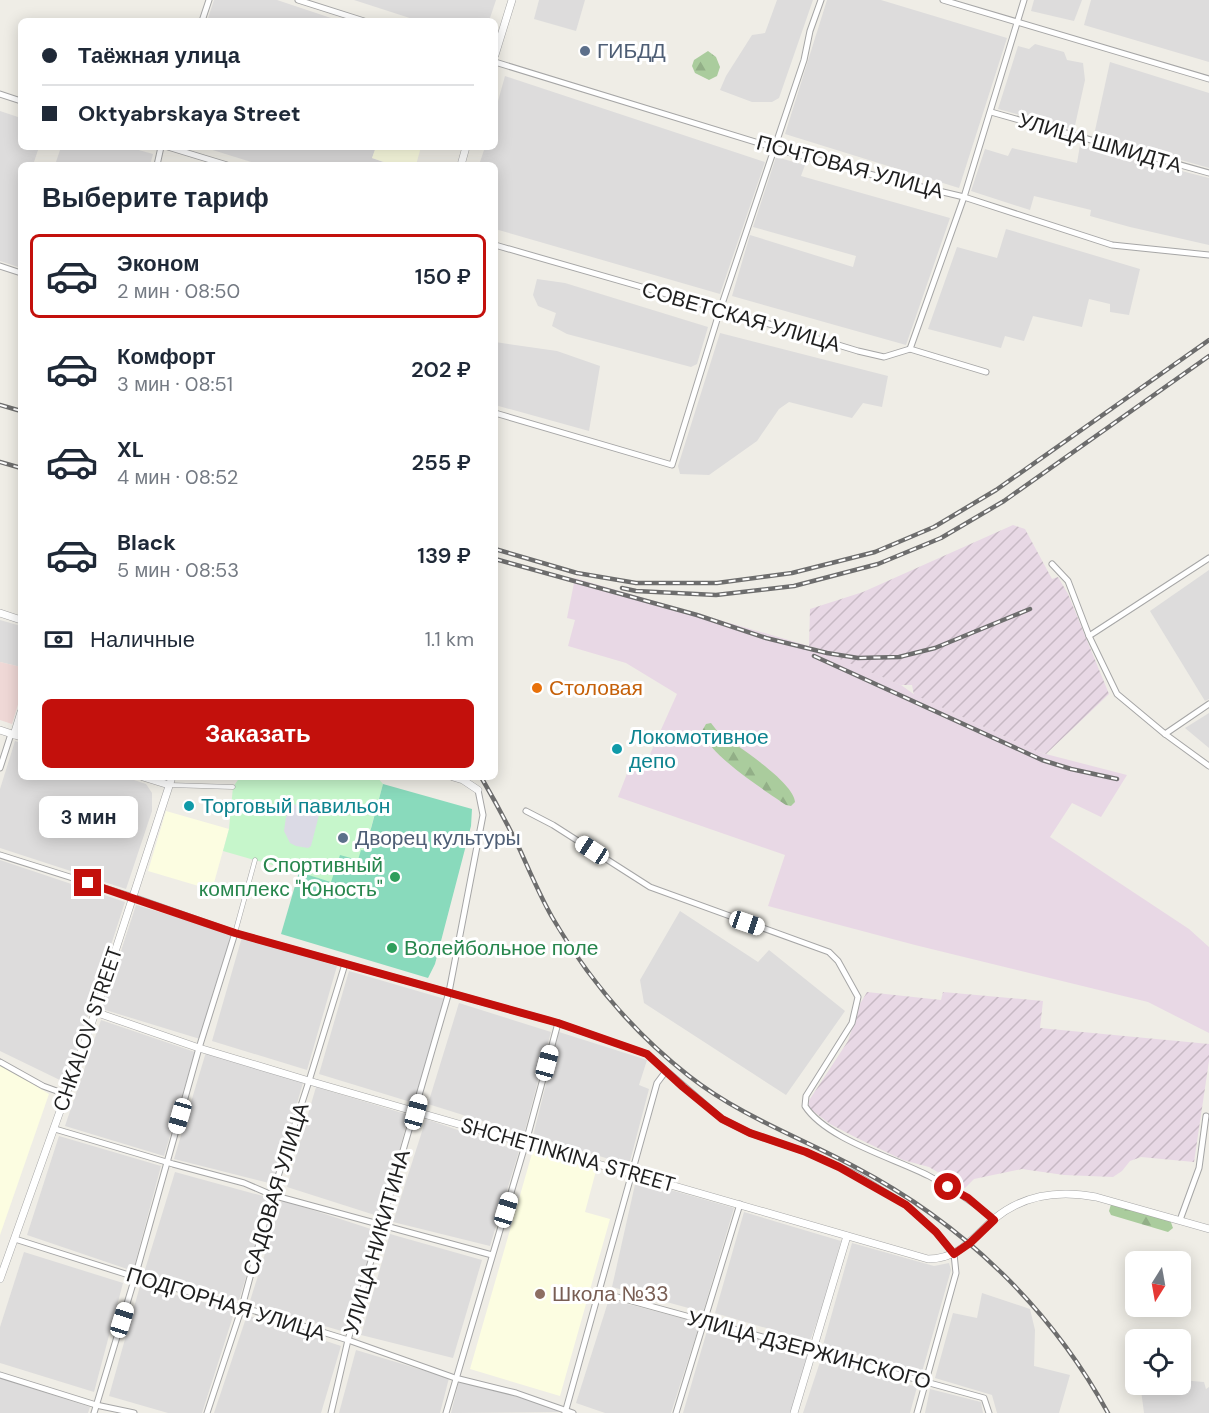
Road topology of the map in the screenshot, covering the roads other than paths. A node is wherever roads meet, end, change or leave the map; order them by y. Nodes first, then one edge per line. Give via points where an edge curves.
1 (209, 0) edge
2 (298, 0) edge
3 (512, 0) edge
4 (821, 0) edge
5 (944, 0) edge
6 (1024, 0) edge
7 (203, 18) edge
8 (355, 18) edge
9 (1017, 21) junction
10 (498, 45) edge
11 (498, 63) edge
12 (1209, 79) edge
13 (0, 94) edge
14 (18, 100) edge
15 (991, 112) junction
16 (774, 148) junction
17 (178, 150) edge
18 (217, 162) edge
19 (1209, 173) edge
20 (964, 197) junction
21 (498, 247) edge
22 (1209, 255) edge
23 (0, 266) edge
24 (18, 272) edge
25 (720, 310) junction
26 (910, 349) junction
27 (986, 372) dead end
28 (498, 414) edge
29 (1209, 558) edge
30 (1052, 564) dead end
31 (0, 613) edge
32 (18, 619) edge
33 (1089, 636) junction
34 (1209, 704) edge
35 (0, 730) edge
36 (1165, 734) junction
37 (15, 735) edge
38 (1209, 766) edge
39 (0, 768) edge
40 (153, 780) edge
41 (171, 780) edge
42 (463, 780) edge
43 (169, 785) junction
44 (233, 787) dead end
45 (478, 790) joint
46 (526, 811) dead end
47 (0, 855) edge
48 (255, 860) dead end
49 (133, 897) junction
50 (235, 933) junction
51 (345, 964) junction
52 (449, 992) junction
53 (95, 1012) junction
54 (558, 1023) junction
55 (200, 1048) junction
56 (0, 1062) edge
57 (666, 1071) junction
58 (309, 1081) junction
59 (64, 1094) junction
60 (416, 1112) junction
61 (1206, 1116) dead end
62 (55, 1128) junction
63 (526, 1142) junction
64 (167, 1162) junction
65 (633, 1173) junction
66 (272, 1195) junction
67 (740, 1204) junction
68 (994, 1220) junction
69 (1180, 1220) junction
70 (381, 1225) junction
71 (1209, 1229) edge
72 (847, 1236) junction
73 (15, 1239) junction
74 (954, 1254) junction
75 (492, 1255) junction
76 (135, 1277) junction
77 (0, 1279) edge
78 (599, 1292) junction
79 (242, 1306) junction
80 (704, 1321) junction
81 (348, 1340) junction
82 (813, 1351) junction
83 (0, 1375) edge
84 (455, 1378) junction
85 (927, 1382) junction
86 (96, 1405) junction
87 (566, 1412) edge
88 (94, 1413) edge
89 (134, 1413) edge
90 (207, 1413) edge
91 (331, 1413) edge
92 (446, 1413) edge
93 (573, 1413) edge
94 (676, 1413) edge
95 (794, 1413) edge
96 (917, 1413) edge
97 (989, 1413) edge

1 - 7 street
2 - 8 street
3 - 10 street
4 - 16 street
5 - 9 street
6 - 9 street, УЛИЦА ШМИДТА
9 - 12 street
9 - 15 street, УЛИЦА ШМИДТА
11 - 16 street, ПОЧТОВАЯ УЛИЦА
13 - 14 street
15 - 19 street, УЛИЦА ШМИДТА
15 - 20 street, УЛИЦА ШМИДТА
16 - 20 street, ПОЧТОВАЯ УЛИЦА
16 - 25 street
17 - 18 street
20 - 22 street, ПОЧТОВАЯ УЛИЦА via 1112,245
20 - 26 street, УЛИЦА ШМИДТА
21 - 25 street, СОВЕТСКАЯ УЛИЦА
23 - 24 street
25 - 26 street, СОВЕТСКАЯ УЛИЦА via 885,357
25 - 28 street via 672,465
26 - 27 street
29 - 33 street
30 - 33 street via 1068,581
31 - 32 street
33 - 36 street via 1117,694
34 - 36 street
35 - 37 street
36 - 38 street
37 - 39 street
40 - 43 street
41 - 43 street, CHKALOV STREET
42 - 45 street
43 - 44 street
43 - 49 street, CHKALOV STREET
45 - 52 street, УЛИЦА НИКИТИНА via 483,815
46 - 68 street via 650,887 829,952 858,997 852,1023 807,1096 805,1106 810,1115 858,1145 968,1198
47 - 49 street
48 - 50 street
49 - 50 street
49 - 53 street, CHKALOV STREET
50 - 51 street
50 - 55 street
51 - 52 street
51 - 58 street, САДОВАЯ УЛИЦА
52 - 54 street
52 - 60 street, УЛИЦА НИКИТИНА
53 - 55 street, SHCHETINKINA STREET
53 - 59 street, CHKALOV STREET
54 - 57 street via 647,1054
54 - 63 street
55 - 58 street, SHCHETINKINA STREET
55 - 64 street
56 - 59 street
57 - 65 street via 657,1083
57 - 74 street via 722,1119 806,1152 885,1191 922,1219
58 - 60 street, SHCHETINKINA STREET
58 - 66 street, САДОВАЯ УЛИЦА
59 - 62 street, CHKALOV STREET
60 - 63 street, SHCHETINKINA STREET
60 - 70 street, УЛИЦА НИКИТИНА
61 - 69 street via 1199,1168
62 - 64 street
62 - 73 street, CHKALOV STREET
63 - 65 street, SHCHETINKINA STREET
63 - 75 street
64 - 66 street via 244,1183
64 - 76 street
65 - 67 street, SHCHETINKINA STREET
65 - 78 street
66 - 70 street
66 - 79 street, САДОВАЯ УЛИЦА
67 - 72 street, SHCHETINKINA STREET
67 - 80 street
68 - 69 street, SHCHETINKINA STREET via 1032,1197 1060,1193 1096,1197
68 - 74 street, SHCHETINKINA STREET
69 - 71 street, SHCHETINKINA STREET
70 - 75 street
70 - 81 street, УЛИЦА НИКИТИНА
72 - 74 street, SHCHETINKINA STREET via 928,1259
72 - 82 street
73 - 76 street, ПОДГОРНАЯ УЛИЦА
73 - 77 street, CHKALOV STREET
74 - 85 street via 956,1273
75 - 84 street
76 - 79 street, ПОДГОРНАЯ УЛИЦА
76 - 86 street
78 - 80 street, УЛИЦА ДЗЕРЖИНСКОГО
78 - 87 street
79 - 81 street, ПОДГОРНАЯ УЛИЦА
79 - 90 street, САДОВАЯ УЛИЦА
80 - 82 street, УЛИЦА ДЗЕРЖИНСКОГО
80 - 94 street
81 - 84 street, ПОДГОРНАЯ УЛИЦА
81 - 91 street, УЛИЦА НИКИТИНА
82 - 85 street, УЛИЦА ДЗЕРЖИНСКОГО
82 - 95 street
83 - 86 street
84 - 87 street, ПОДГОРНАЯ УЛИЦА via 516,1393
84 - 92 street
85 - 96 street
85 - 97 street, УЛИЦА ДЗЕРЖИНСКОГО via 984,1398
86 - 88 street
86 - 89 street
87 - 93 street, ПОДГОРНАЯ УЛИЦА

